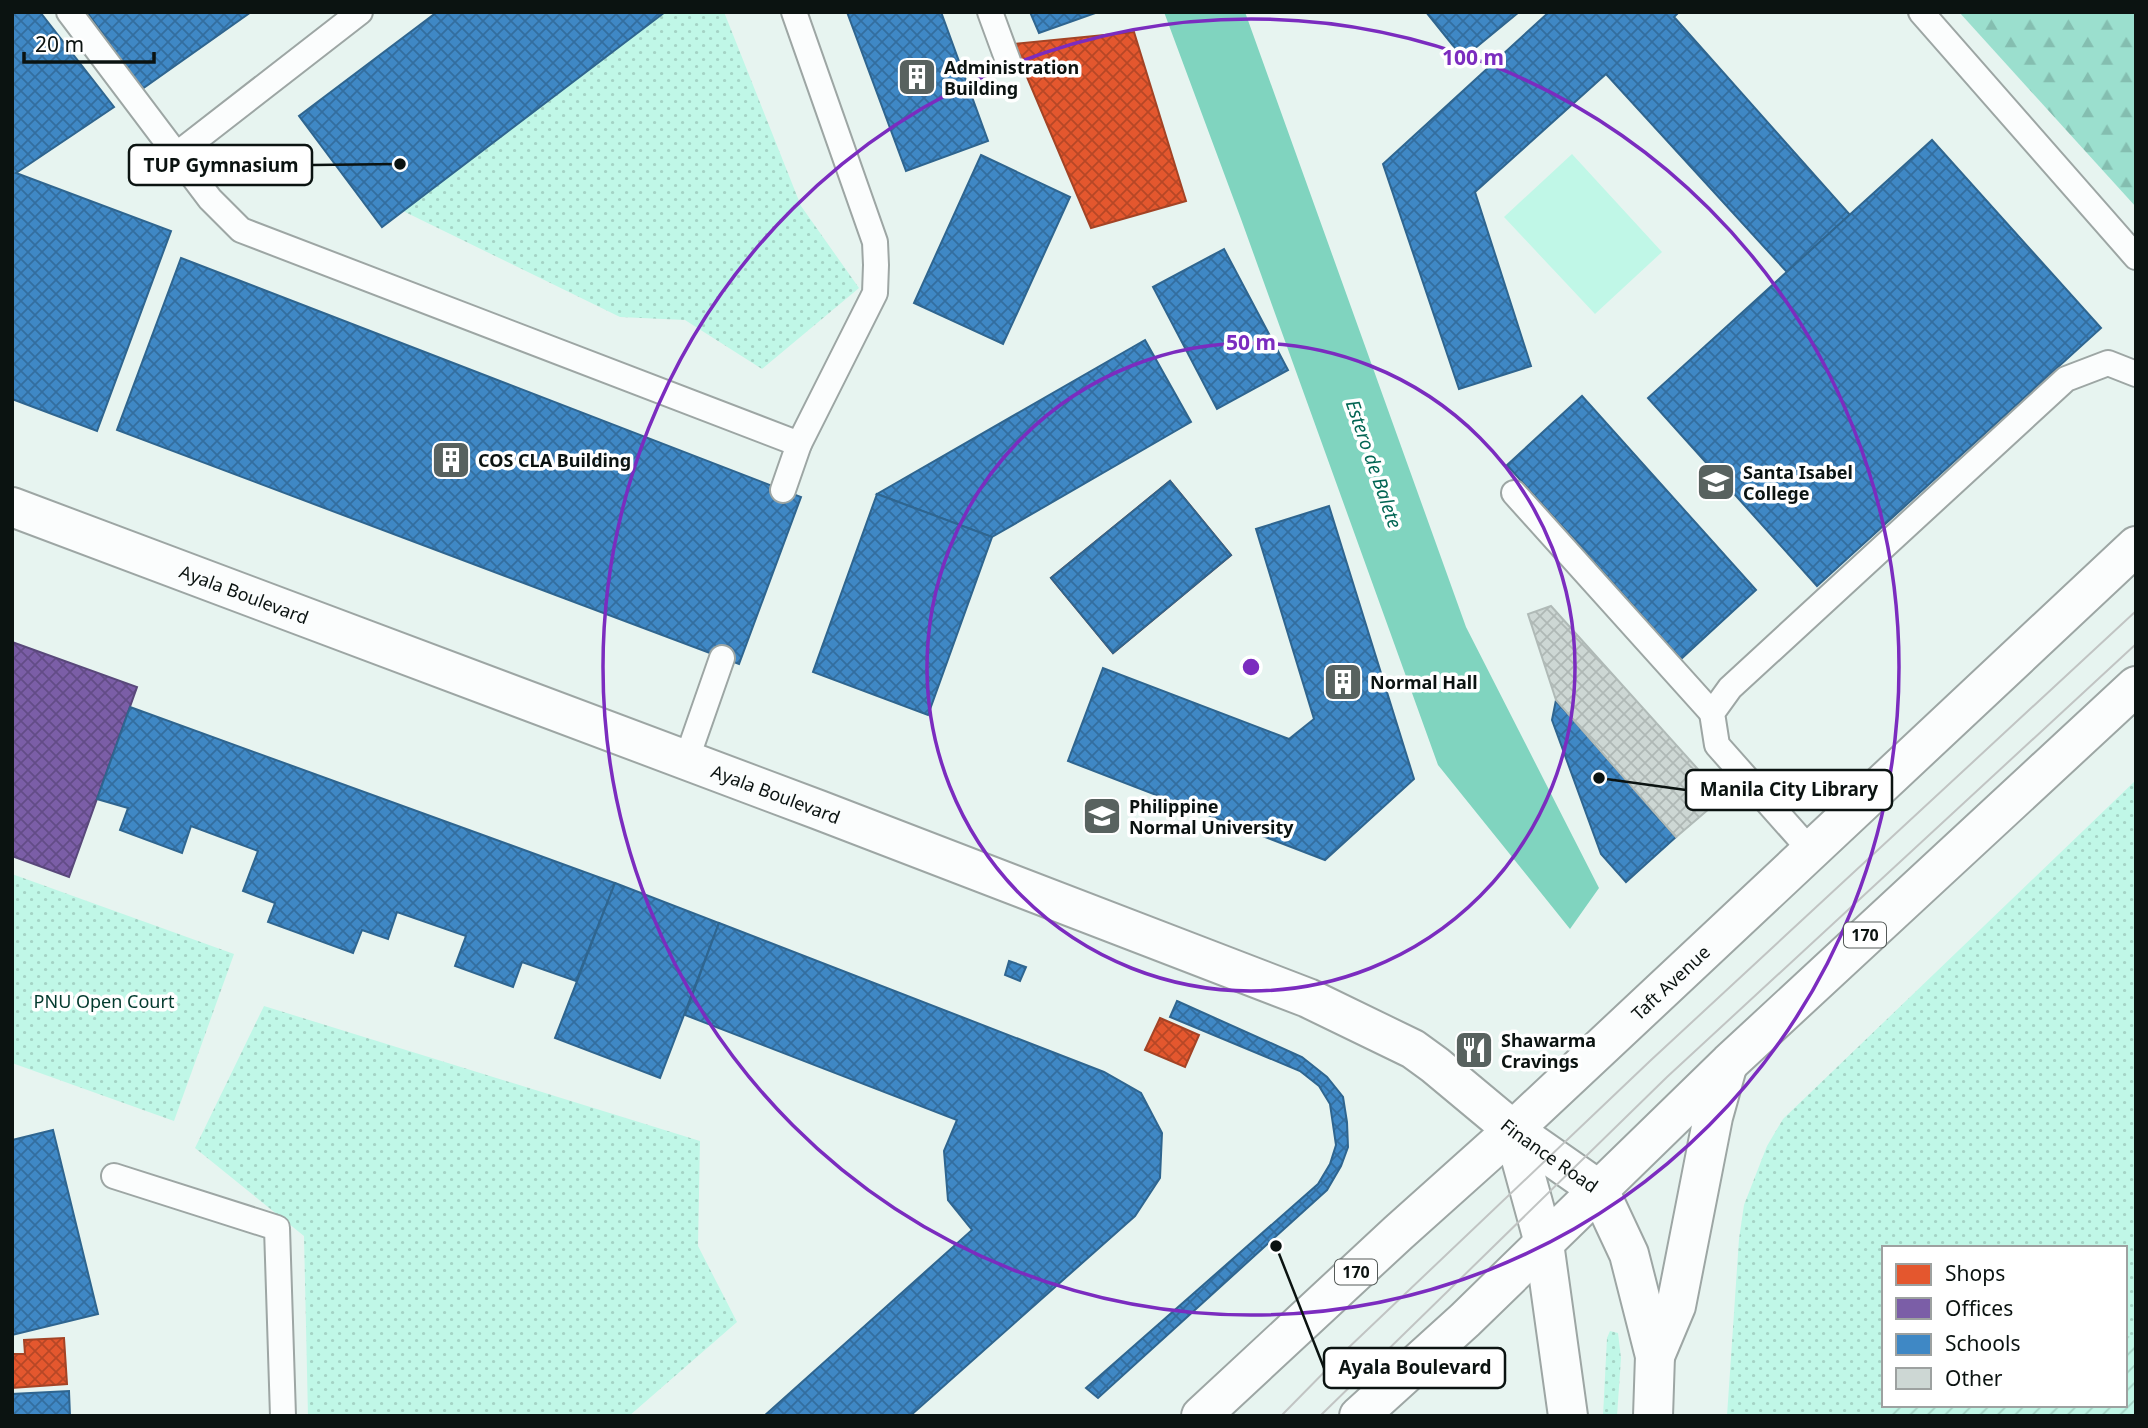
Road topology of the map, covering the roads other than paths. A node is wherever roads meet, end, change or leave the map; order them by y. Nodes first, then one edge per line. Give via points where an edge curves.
1 (69, 12) edge
2 (360, 12) edge
3 (794, 12) edge
4 (990, 12) edge
5 (1921, 12) edge
6 (1008, 61) dead end
7 (176, 155) junction
8 (2136, 257) edge
9 (2136, 374) edge
10 (799, 444) junction
11 (783, 490) dead end
12 (1514, 493) dead end
13 (12, 507) edge
14 (2136, 546) edge
15 (723, 658) dead end
16 (2136, 686) edge
17 (1712, 713) junction
18 (686, 761) junction
19 (1811, 851) junction
20 (1729, 1063) junction
21 (1513, 1130) junction
22 (114, 1177) dead end
23 (1599, 1190) junction
24 (1544, 1243) junction
25 (1655, 1356) junction
26 (283, 1416) edge
27 (1201, 1416) edge
28 (1359, 1416) edge
29 (1568, 1416) edge
30 (1653, 1416) edge

1 - 7 lane
2 - 7 lane
3 - 10 lane via 874,242 876,265 875,293
4 - 6 lane
5 - 8 lane
7 - 10 lane via 241,230
9 - 17 lane via 2108,363 2066,379 1731,688
10 - 11 lane
12 - 17 lane
13 - 18 main road, Ayala Boulevard
14 - 19 main road, Taft Avenue / 170
15 - 18 lane
16 - 20 main road, 170
17 - 19 lane via 1717,745
18 - 21 main road, Ayala Boulevard via 1308,998 1413,1049
19 - 21 main road, Taft Avenue / 170
20 - 23 main road, 170
20 - 25 main road via 1713,1117 1676,1306
21 - 23 main road, Finance Road
21 - 24 main road, Finance Road
21 - 27 main road, Taft Avenue / 170
22 - 26 lane via 276,1228
23 - 24 main road, 170
23 - 25 main road, Finance Road via 1629,1254
24 - 28 main road, 170
24 - 29 main road, Finance Road
25 - 30 main road, Finance Road

